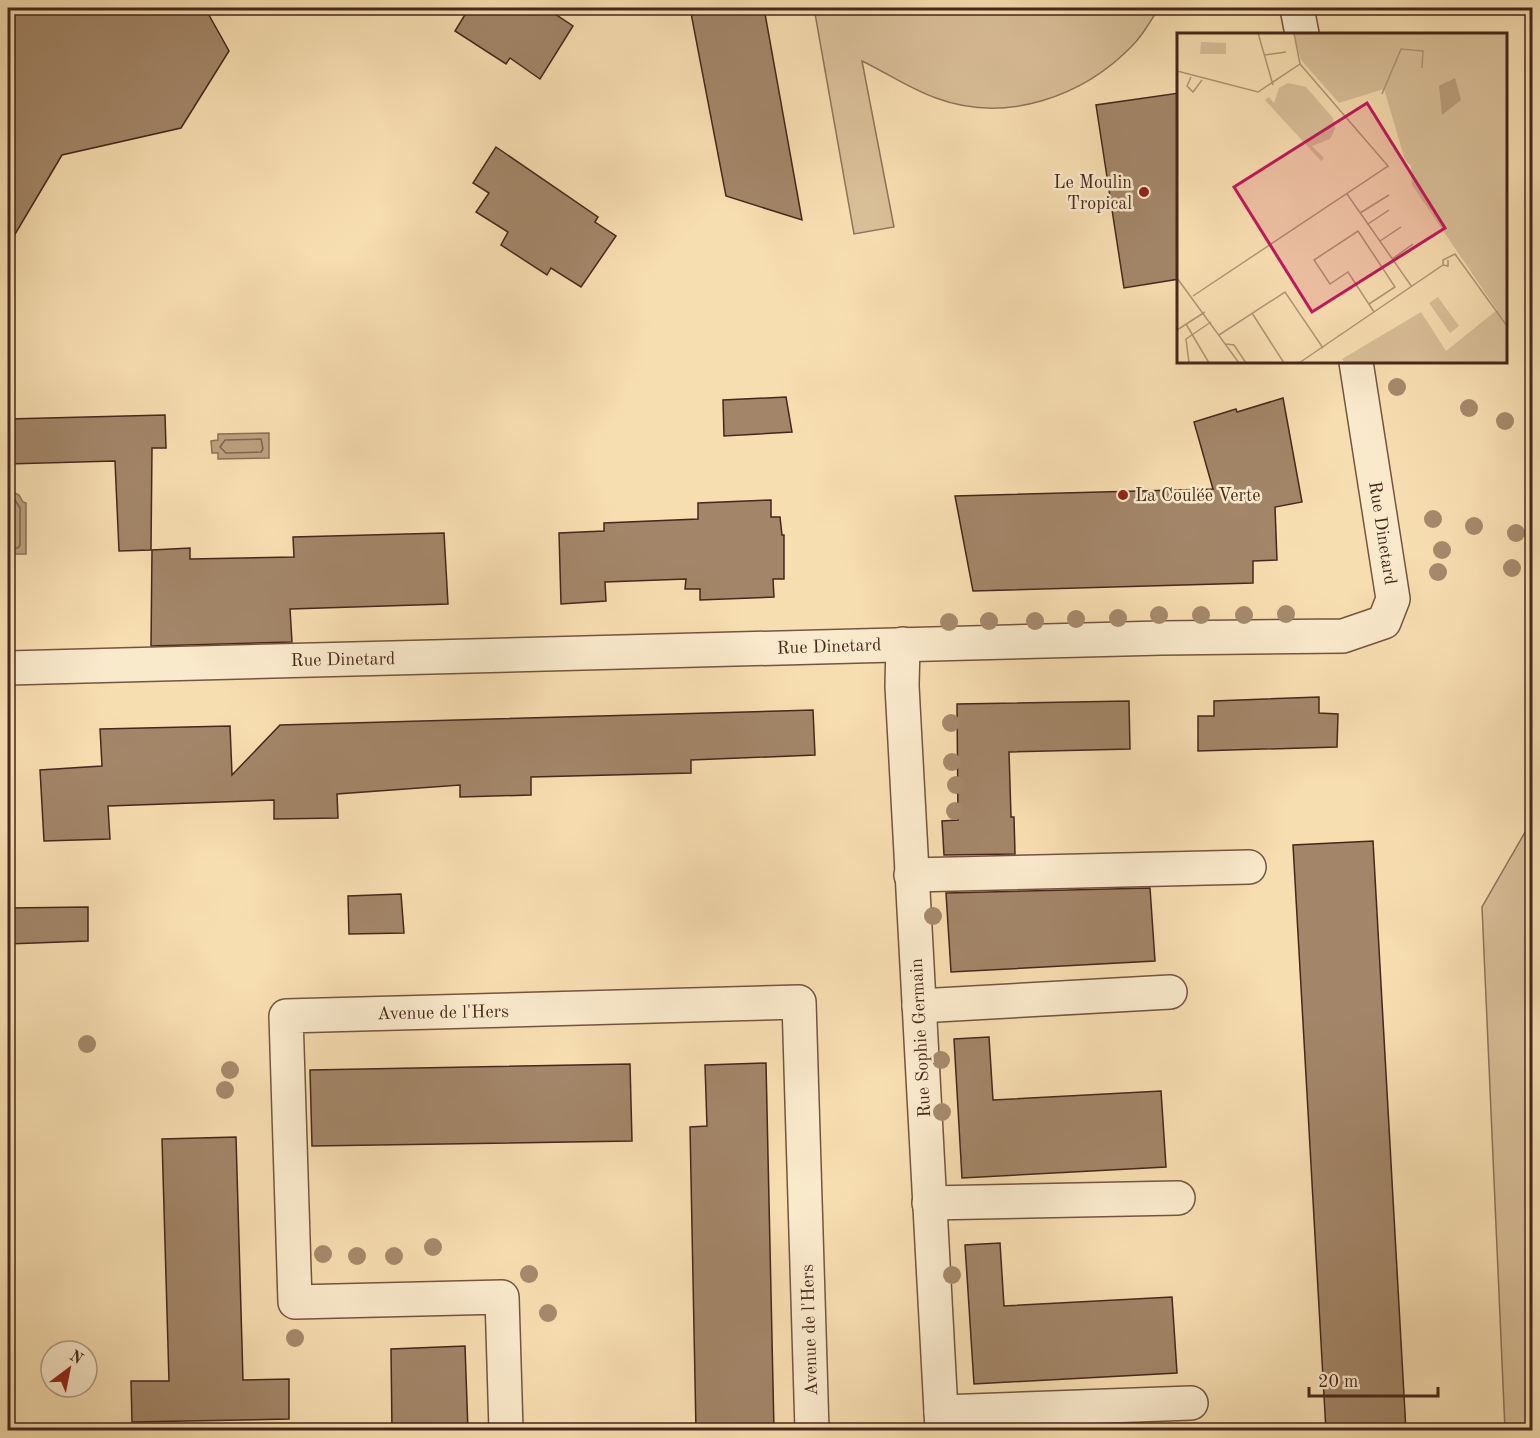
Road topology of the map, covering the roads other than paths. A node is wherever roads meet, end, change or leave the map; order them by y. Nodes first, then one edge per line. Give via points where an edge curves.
1 (1296, 8) edge
2 (1302, 33) edge
3 (1356, 363) edge
4 (903, 644) junction
5 (8, 668) edge
6 (1249, 867) dead end
7 (912, 875) junction
8 (1170, 992) dead end
9 (919, 1006) junction
10 (1178, 1198) dead end
11 (929, 1203) junction
12 (1191, 1403) dead end
13 (941, 1421) edge
14 (506, 1431) edge
15 (812, 1431) edge

1 - 2 street
3 - 4 street, Rue Dinetard via 1393,599 1384,622 1343,636
4 - 5 street, Rue Dinetard
4 - 7 street, Rue Sophie Germain
6 - 7 street
7 - 9 street, Rue Sophie Germain
8 - 9 street
9 - 11 street, Rue Sophie Germain
10 - 11 street
11 - 13 street, Rue Sophie Germain
12 - 13 street
14 - 15 street, Avenue de l'Hers via 502,1297 295,1302 286,1016 799,1002

